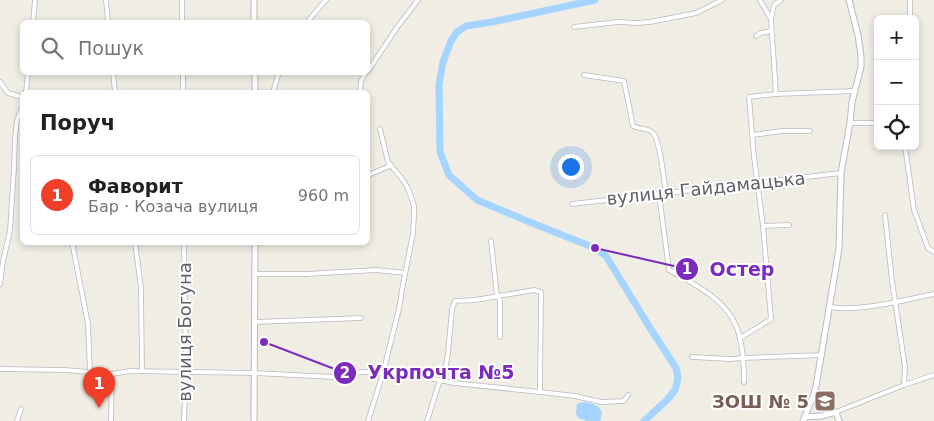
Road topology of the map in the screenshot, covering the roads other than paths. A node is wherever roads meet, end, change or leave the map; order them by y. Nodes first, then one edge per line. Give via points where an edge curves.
1 (36, 0) edge
2 (106, 0) edge
3 (182, 0) edge
4 (254, 0) edge
5 (326, 0) edge
6 (418, 0) edge
7 (722, 0) edge
8 (760, 0) edge
9 (781, 0) edge
10 (849, 0) edge
11 (910, 0) edge
12 (774, 5) junction
13 (766, 10) junction
14 (910, 15) edge
15 (771, 19) junction
16 (33, 20) edge
17 (108, 20) edge
18 (182, 20) edge
19 (254, 20) edge
20 (309, 20) edge
21 (574, 26) dead end
22 (771, 31) junction
23 (756, 36) dead end
24 (370, 68) edge
25 (28, 75) edge
26 (113, 75) edge
27 (183, 75) edge
28 (255, 75) edge
29 (278, 75) edge
30 (365, 75) edge
31 (584, 76) dead end
32 (0, 82) edge
33 (26, 90) edge
34 (115, 90) edge
35 (183, 90) edge
36 (255, 90) edge
37 (274, 90) edge
38 (360, 90) edge
39 (855, 91) junction
40 (776, 94) junction
41 (20, 96) edge
42 (20, 114) edge
43 (850, 123) junction
44 (874, 123) edge
45 (380, 129) dead end
46 (810, 131) dead end
47 (753, 134) junction
48 (906, 150) edge
49 (390, 166) junction
50 (370, 174) edge
51 (841, 174) junction
52 (758, 182) junction
53 (666, 193) junction
54 (659, 194) junction
55 (572, 204) dead end
56 (885, 215) dead end
57 (789, 225) dead end
58 (763, 226) junction
59 (491, 241) dead end
60 (73, 245) edge
61 (135, 245) edge
62 (184, 245) edge
63 (255, 245) edge
64 (934, 252) edge
65 (405, 273) junction
66 (255, 274) junction
67 (0, 284) edge
68 (934, 294) edge
69 (497, 296) junction
70 (895, 302) junction
71 (829, 307) junction
72 (361, 318) dead end
73 (255, 322) junction
74 (500, 337) dead end
75 (740, 338) junction
76 (822, 355) junction
77 (692, 357) dead end
78 (744, 358) junction
79 (0, 369) edge
80 (142, 371) junction
81 (90, 372) junction
82 (186, 372) junction
83 (383, 372) junction
84 (254, 373) junction
85 (112, 374) junction
86 (934, 375) edge
87 (441, 380) junction
88 (744, 382) dead end
89 (904, 385) junction
90 (540, 392) junction
91 (628, 395) dead end
92 (21, 409) dead end
93 (836, 412) junction
94 (804, 419) edge
95 (17, 421) edge
96 (111, 421) edge
97 (184, 421) edge
98 (254, 421) edge
99 (368, 421) edge
100 (427, 421) edge
101 (839, 421) edge

1 - 16 street
2 - 17 street
3 - 18 street
4 - 19 street
5 - 20 street
6 - 24 street
7 - 21 street via 696,13 650,22
8 - 13 street
9 - 12 street
10 - 39 street via 862,56
11 - 14 street
12 - 13 street
12 - 15 street
13 - 15 street
15 - 22 street
22 - 23 street
22 - 40 street
25 - 33 street
26 - 34 street
27 - 35 street
28 - 36 street
29 - 37 street
30 - 38 street
31 - 53 street via 624,82 633,126 654,134
32 - 41 street via 8,93
39 - 40 street
39 - 43 street
40 - 47 street via 749,97
42 - 67 street via 15,138 10,231
43 - 44 street
43 - 51 street
45 - 49 street
46 - 47 street
47 - 52 street
48 - 64 street via 914,210 928,248
49 - 50 street
49 - 65 street via 408,188 414,206 413,233
51 - 52 street, вулиця Гайдамацька
51 - 71 street via 839,247
52 - 53 street, вулиця Гайдамацька
52 - 58 street
53 - 54 street, вулиця Гайдамацька
54 - 55 street, вулиця Гайдамацька
54 - 75 street via 669,270 714,298 732,317
56 - 70 street
57 - 58 street
58 - 75 street via 771,319
59 - 69 street
60 - 81 street via 88,324
61 - 80 street via 142,288
62 - 82 street, вулиця Богуна
63 - 66 street
65 - 66 street via 376,270
65 - 83 street via 400,309
66 - 73 street
68 - 70 street
69 - 74 street via 500,300
69 - 87 street via 455,301
69 - 90 street via 534,290 541,292
70 - 71 street via 846,309
70 - 89 street via 905,367
71 - 76 street
72 - 73 street
73 - 84 street
75 - 78 street
76 - 78 street
76 - 94 street via 816,386
77 - 78 street
78 - 88 street
79 - 81 street
80 - 82 street
80 - 85 street
81 - 85 street
82 - 84 street
82 - 97 street, вулиця Богуна
83 - 84 street via 362,372 334,378
83 - 87 street
83 - 99 street
84 - 98 street
85 - 96 street
86 - 89 street
87 - 90 street
87 - 100 street
89 - 93 street
90 - 91 street via 601,402 624,401
92 - 95 street
93 - 94 street
93 - 101 street

